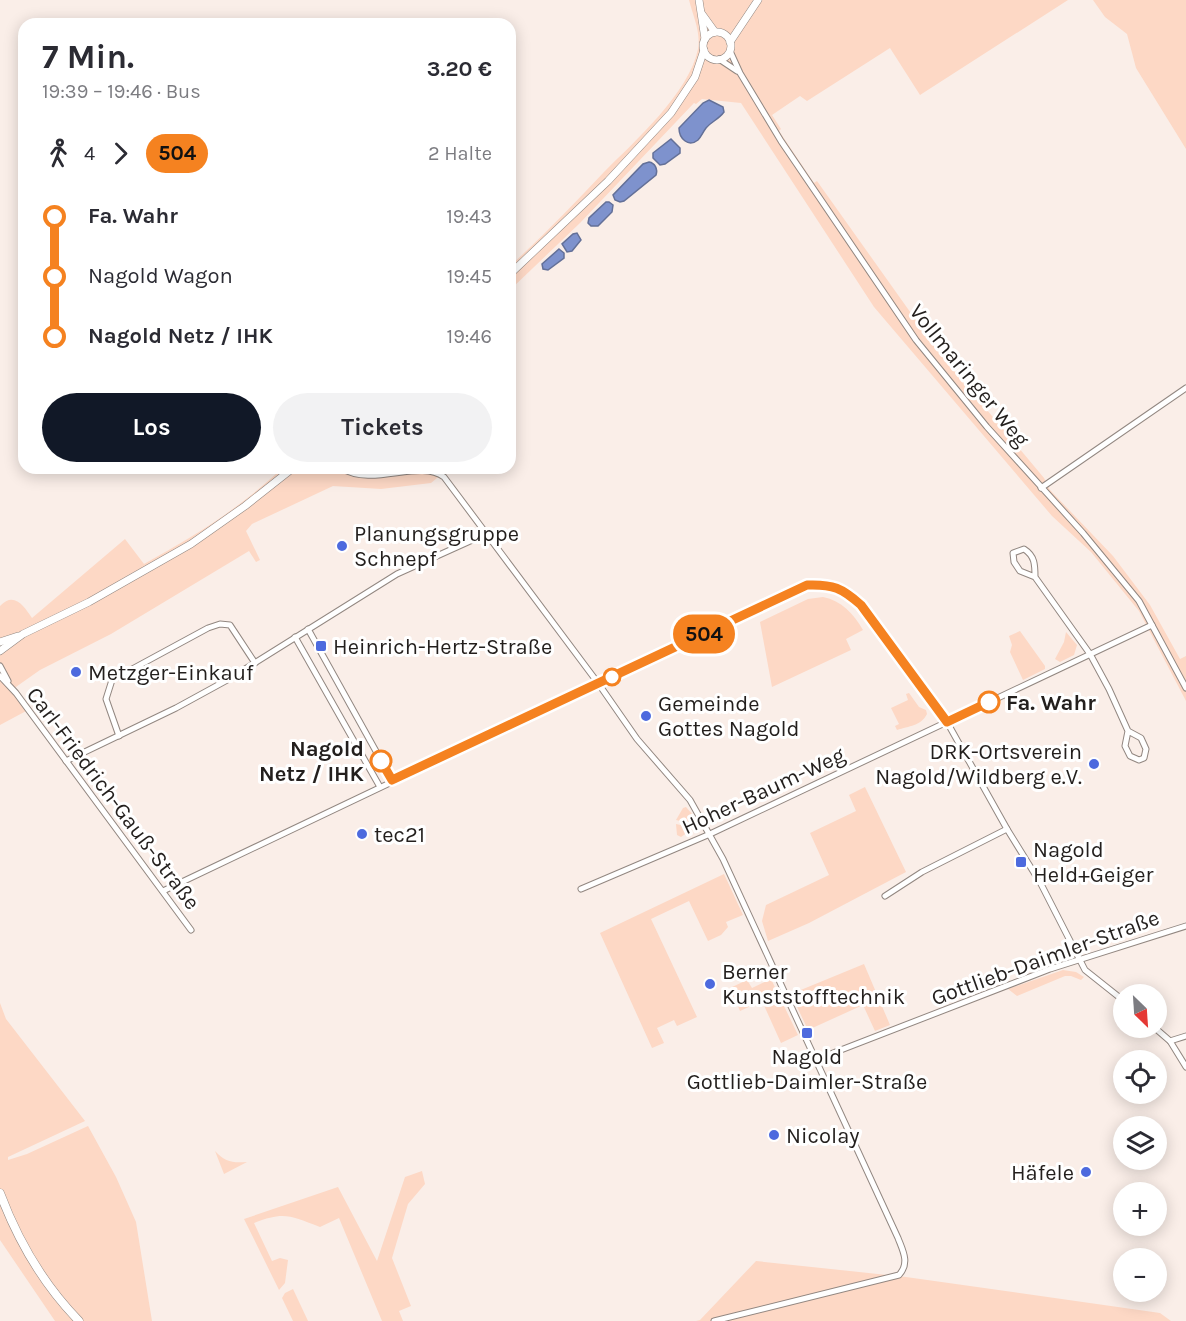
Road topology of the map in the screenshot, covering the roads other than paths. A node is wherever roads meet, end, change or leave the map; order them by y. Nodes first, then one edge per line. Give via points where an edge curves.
1 (699, 0) edge
2 (758, 0) edge
3 (700, 12) junction
4 (742, 21) junction
5 (715, 32) junction
6 (724, 34) junction
7 (705, 39) junction
8 (730, 42) junction
9 (704, 50) junction
10 (730, 51) junction
11 (715, 59) junction
12 (740, 73) junction
13 (695, 77) junction
14 (516, 269) edge
15 (1186, 388) edge
16 (284, 474) edge
17 (351, 474) edge
18 (393, 474) edge
19 (440, 474) edge
20 (1041, 488) junction
21 (484, 532) junction
22 (1035, 577) junction
23 (1152, 625) junction
24 (308, 629) junction
25 (23, 634) junction
26 (295, 637) junction
27 (0, 642) edge
28 (0, 651) edge
29 (1090, 654) junction
30 (255, 663) junction
31 (0, 666) edge
32 (0, 676) edge
33 (598, 683) junction
34 (10, 686) junction
35 (1186, 688) edge
36 (947, 722) junction
37 (1128, 731) junction
38 (119, 736) junction
39 (66, 761) junction
40 (392, 780) junction
41 (380, 787) junction
42 (1007, 830) junction
43 (710, 834) junction
44 (581, 890) dead end
45 (163, 891) junction
46 (885, 896) dead end
47 (1186, 926) edge
48 (191, 930) dead end
49 (1080, 959) junction
50 (1113, 993) edge
51 (1186, 1036) edge
52 (1167, 1038) edge
53 (1170, 1041) junction
54 (815, 1060) junction
55 (1186, 1066) edge
56 (0, 1193) edge
57 (79, 1321) edge
58 (714, 1321) edge

1 - 3 street
2 - 4 street
3 - 5 street
3 - 7 street
4 - 6 street
4 - 8 street
5 - 6 street
5 - 7 street
6 - 8 street
7 - 9 street
8 - 10 street
9 - 11 street
9 - 13 street
10 - 11 street
10 - 12 street, Vollmaringer Weg
11 - 12 street, Vollmaringer Weg
11 - 13 street
12 - 20 street, Vollmaringer Weg via 781,141 916,340
13 - 14 street via 671,113 631,157
15 - 20 street
16 - 25 street via 191,544
17 - 18 street
19 - 21 street
20 - 23 street, Vollmaringer Weg via 1131,590
21 - 24 street via 397,574
21 - 33 street
22 - 22 street via 1020,571 1013,554 1024,549 1029,552 1035,560
22 - 29 street
23 - 29 street, Hoher-Baum-Weg
23 - 35 street, Vollmaringer Weg
24 - 26 street
24 - 40 street
25 - 27 street
25 - 28 street
26 - 30 street
26 - 41 street
29 - 36 street, Hoher-Baum-Weg
29 - 37 street
30 - 38 street
30 - 38 street via 230,625 208,628 112,680 106,699
31 - 34 street, Carl-Friedrich-Gauß-Straße
32 - 34 street, Carl-Friedrich-Gauß-Straße
33 - 36 street via 807,585 828,584 846,591 861,605
33 - 40 street
33 - 43 street via 637,739 690,800
34 - 39 street, Carl-Friedrich-Gauß-Straße
36 - 42 street
36 - 43 street, Hoher-Baum-Weg
37 - 37 street via 1125,746 1130,756 1144,758 1146,748 1141,738
38 - 39 street
39 - 45 street, Carl-Friedrich-Gauß-Straße
40 - 41 street
41 - 45 street
42 - 46 street via 922,872
42 - 49 street
43 - 44 street, Hoher-Baum-Weg
43 - 54 street
45 - 48 street, Carl-Friedrich-Gauß-Straße
47 - 49 street, Gottlieb-Daimler-Straße
49 - 50 street via 1085,970
49 - 54 street, Gottlieb-Daimler-Straße
51 - 53 street
52 - 53 street
53 - 55 street
54 - 58 street via 898,1238 905,1264 891,1278
56 - 57 main road via 33,1264

